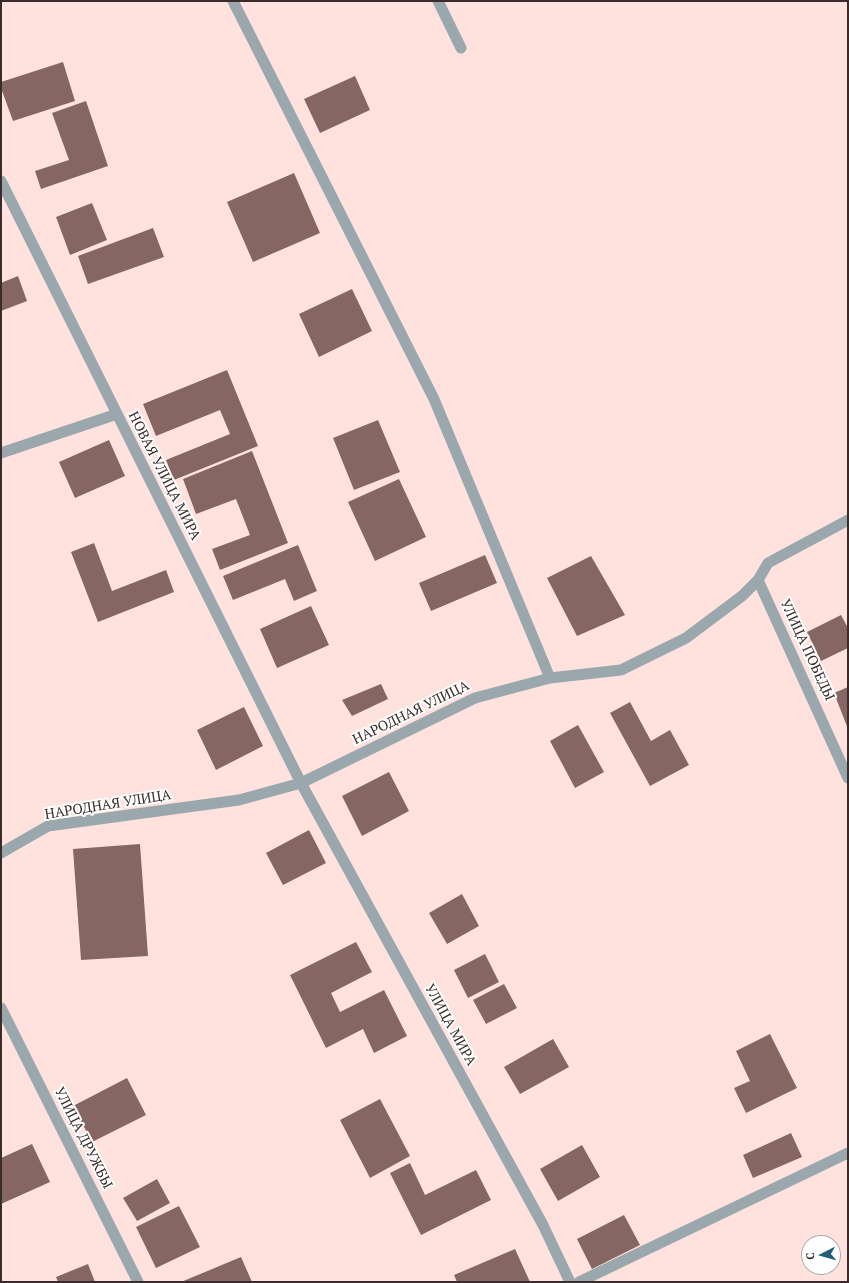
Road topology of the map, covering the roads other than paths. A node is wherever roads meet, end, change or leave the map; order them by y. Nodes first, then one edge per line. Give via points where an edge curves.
1 (233, 1) edge
2 (438, 1) edge
3 (461, 48) dead end
4 (1, 181) edge
5 (117, 414) junction
6 (1, 453) edge
7 (848, 520) edge
8 (758, 580) junction
9 (550, 678) junction
10 (848, 778) edge
11 (302, 784) junction
12 (1, 853) edge
13 (1, 1008) edge
14 (848, 1153) edge
15 (138, 1282) edge
16 (570, 1282) edge
17 (579, 1282) edge

1 - 9 street via 434,398
2 - 3 street
4 - 5 street, НОВАЯ УЛИЦА МИРА
5 - 6 street
5 - 11 street, НОВАЯ УЛИЦА МИРА
7 - 8 street, НАРОДНАЯ УЛИЦА via 768,563
8 - 9 street, НАРОДНАЯ УЛИЦА via 742,596 686,638 621,670
8 - 10 street, УЛИЦА ПОБЕДЫ
9 - 11 street, НАРОДНАЯ УЛИЦА via 475,698
11 - 12 street, НАРОДНАЯ УЛИЦА via 239,800 48,826
11 - 16 street, УЛИЦА МИРА via 543,1225
13 - 15 street, УЛИЦА ДРУЖБЫ
14 - 17 street

